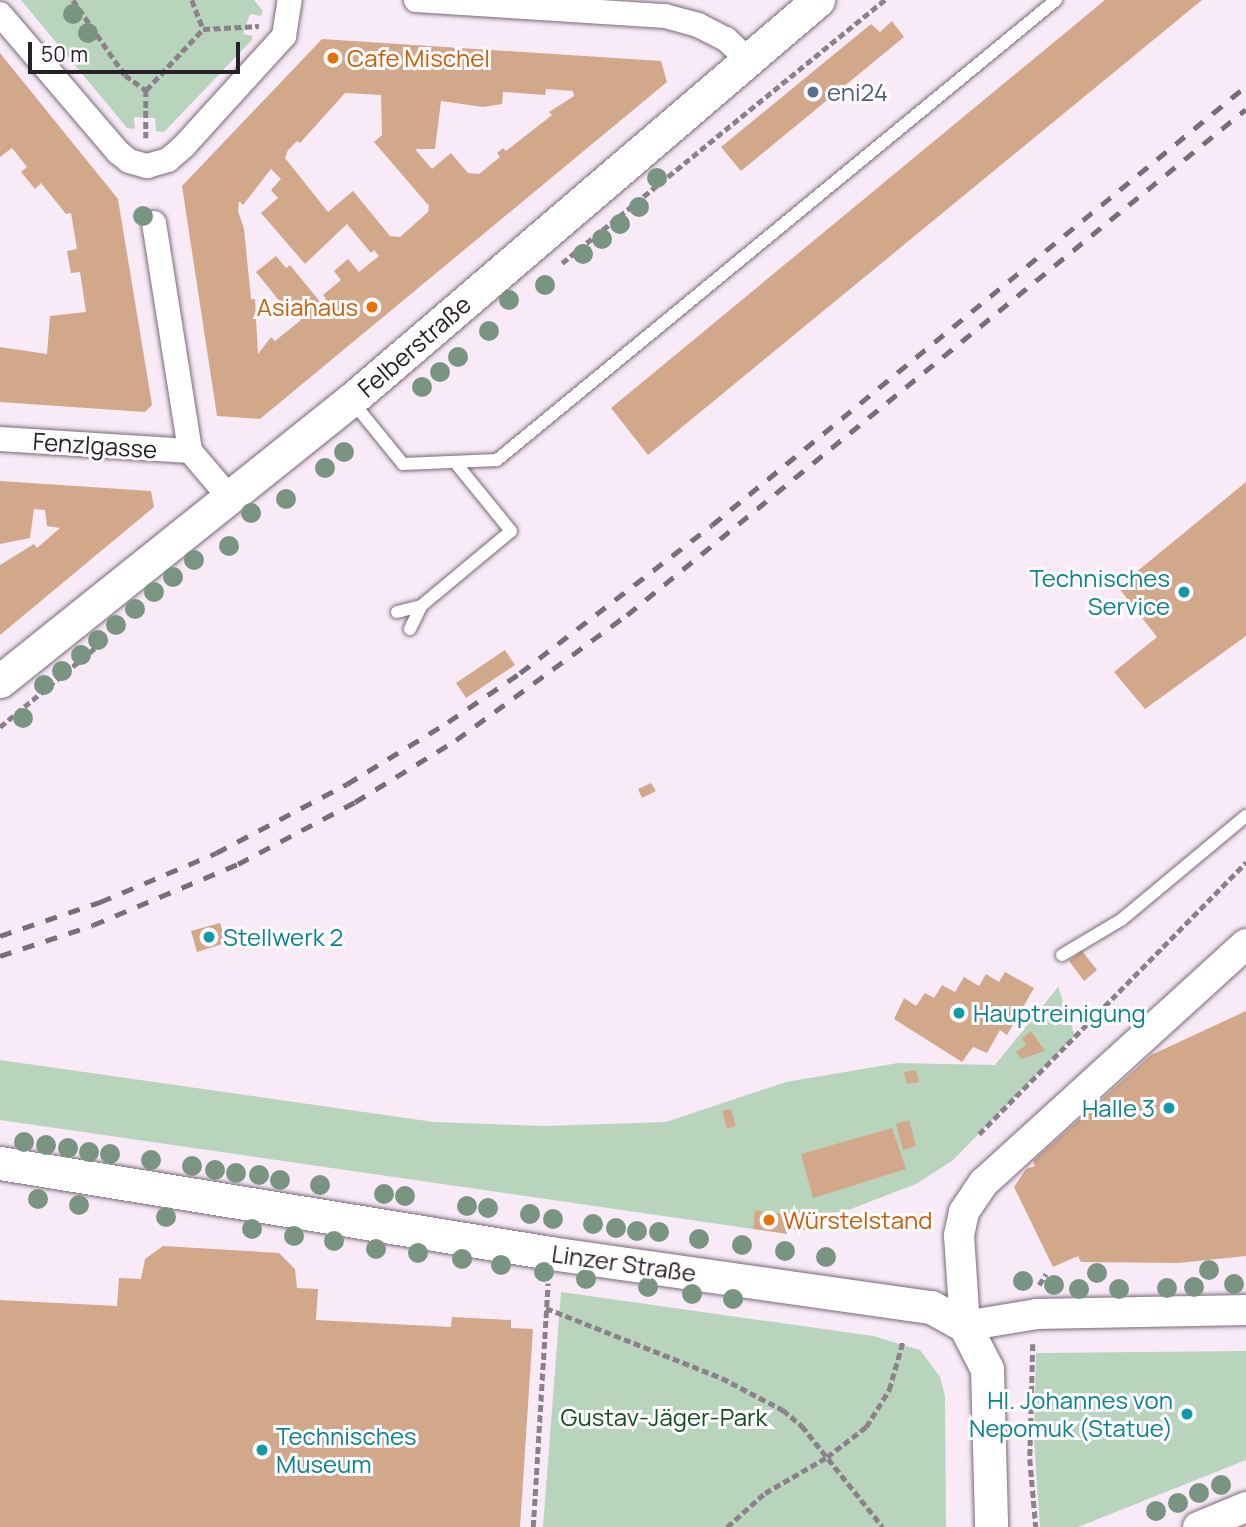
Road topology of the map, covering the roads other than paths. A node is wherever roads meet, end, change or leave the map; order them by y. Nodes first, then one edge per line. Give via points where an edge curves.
1 (290, 0) edge
2 (416, 0) edge
3 (818, 0) edge
4 (1056, 0) edge
5 (0, 14) edge
6 (746, 58) junction
7 (154, 223) dead end
8 (351, 400) junction
9 (0, 439) edge
10 (190, 452) junction
11 (455, 462) junction
12 (230, 498) junction
13 (421, 606) junction
14 (397, 612) dead end
15 (410, 629) dead end
16 (0, 681) edge
17 (1246, 816) edge
18 (1246, 944) edge
19 (1062, 955) dead end
20 (0, 1163) edge
21 (1246, 1310) edge
22 (965, 1326) junction
23 (1246, 1507) edge
24 (991, 1527) edge
25 (1198, 1527) edge

1 - 5 street via 284,36 184,146 168,160 147,166 118,152
2 - 6 street via 665,16 726,39
3 - 6 main road, Felberstraße
4 - 11 lane via 497,460
6 - 8 main road, Felberstraße
7 - 10 street
8 - 11 lane via 402,464
8 - 12 main road, Felberstraße
9 - 10 street, Fenzlgasse
10 - 12 street
11 - 13 lane via 511,531
12 - 16 main road, Felberstraße
13 - 14 lane
13 - 15 lane
17 - 19 lane via 1121,920
18 - 22 street via 976,1190 959,1235
20 - 22 main road, Linzer Straße via 550,1253 910,1302 947,1313
21 - 22 street via 1037,1314
22 - 24 main road via 987,1369
23 - 25 street

